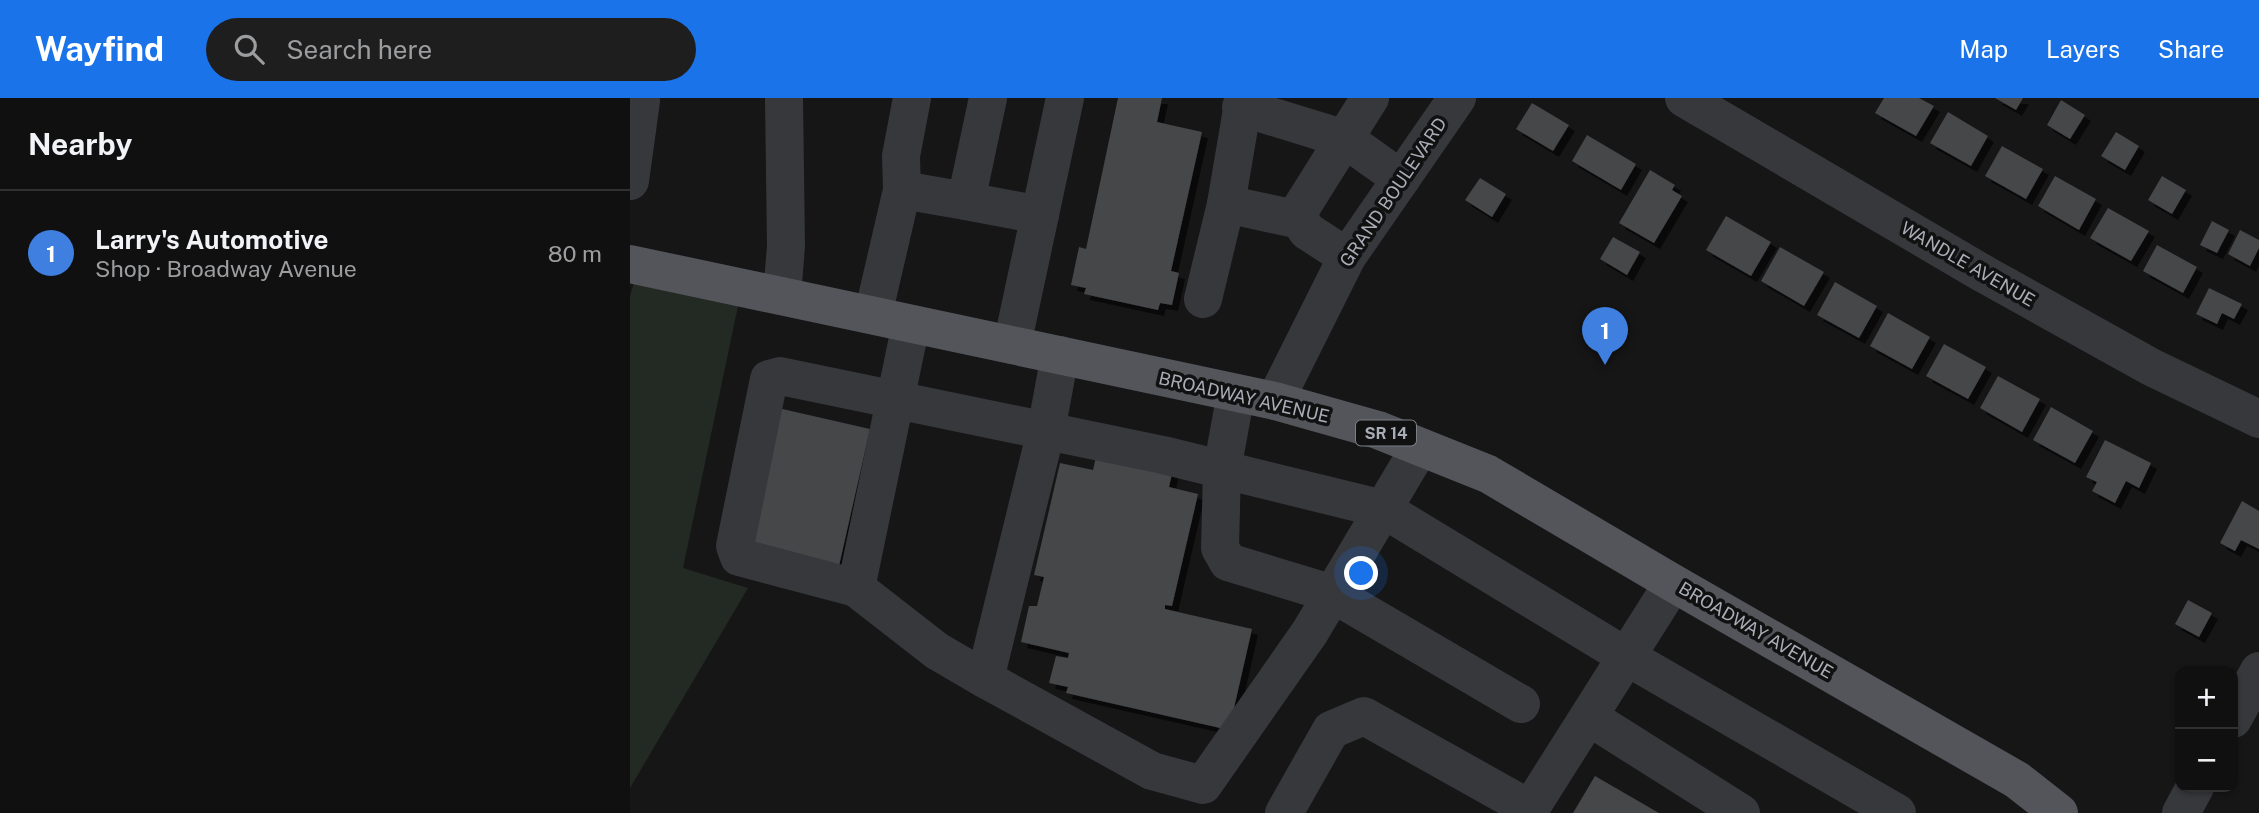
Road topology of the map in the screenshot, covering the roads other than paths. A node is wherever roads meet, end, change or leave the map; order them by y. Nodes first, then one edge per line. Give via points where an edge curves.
1 (785, 98) edge
2 (912, 98) edge
3 (988, 98) edge
4 (1065, 98) edge
5 (1370, 98) edge
6 (1457, 98) edge
7 (1684, 98) edge
8 (641, 101) dead end
9 (1242, 103) edge
10 (1345, 139) junction
11 (1401, 179) junction
12 (630, 181) edge
13 (902, 190) junction
14 (966, 201) junction
15 (1226, 204) junction
16 (1040, 215) junction
17 (1300, 220) junction
18 (1347, 257) junction
19 (633, 269) edge
20 (782, 296) junction
21 (1203, 299) dead end
22 (873, 315) junction
23 (911, 324) junction
24 (1012, 345) junction
25 (1060, 355) junction
26 (1236, 393) junction
27 (895, 400) junction
28 (1275, 401) junction
29 (2259, 419) edge
30 (1046, 431) junction
31 (1420, 447) junction
32 (1223, 470) junction
33 (1383, 509) junction
34 (1673, 583) junction
35 (856, 588) junction
36 (1333, 594) junction
37 (1627, 657) junction
38 (985, 679) junction
39 (1521, 704) dead end
40 (1589, 717) junction
41 (2192, 792) edge
42 (1284, 813) edge
43 (1741, 813) edge
44 (1897, 813) edge
45 (2060, 813) edge
46 (2181, 813) edge

1 - 20 street
2 - 13 street via 901,156
3 - 14 street
4 - 16 street
5 - 10 street
6 - 11 street, GRAND BOULEVARD
7 - 29 street, WANDLE AVENUE via 2127,354
8 - 12 street
9 - 10 street
9 - 15 street
10 - 11 street
10 - 17 street via 1301,208
11 - 18 street, GRAND BOULEVARD
13 - 14 street
13 - 22 street
14 - 16 street
15 - 17 street
15 - 21 street
16 - 24 street
17 - 18 street via 1307,231
18 - 28 street, GRAND BOULEVARD
19 - 20 main road, BROADWAY AVENUE / SR 14
20 - 22 main road, BROADWAY AVENUE / SR 14
22 - 23 main road, BROADWAY AVENUE / SR 14
23 - 24 main road, BROADWAY AVENUE / SR 14
23 - 27 street
24 - 25 main road, BROADWAY AVENUE / SR 14
25 - 26 main road, BROADWAY AVENUE / SR 14
25 - 30 street
26 - 28 main road, BROADWAY AVENUE / SR 14
26 - 32 street
27 - 30 street
27 - 35 street
27 - 35 street via 780,376 769,379 735,546 739,557
28 - 31 main road, BROADWAY AVENUE / SR 14 via 1378,430
30 - 32 street
30 - 38 street
31 - 33 street
31 - 34 main road, BROADWAY AVENUE / SR 14 via 1488,474
32 - 33 street
32 - 36 street via 1220,548 1228,562
33 - 36 street
33 - 37 street
34 - 37 street
34 - 45 main road, BROADWAY AVENUE / SR 14 via 2017,780
35 - 38 street via 937,651
36 - 38 street via 1203,785 1152,771
36 - 39 street
37 - 40 street
37 - 44 street
40 - 42 street via 1530,809 1364,716 1331,730
40 - 43 street
41 - 46 street

